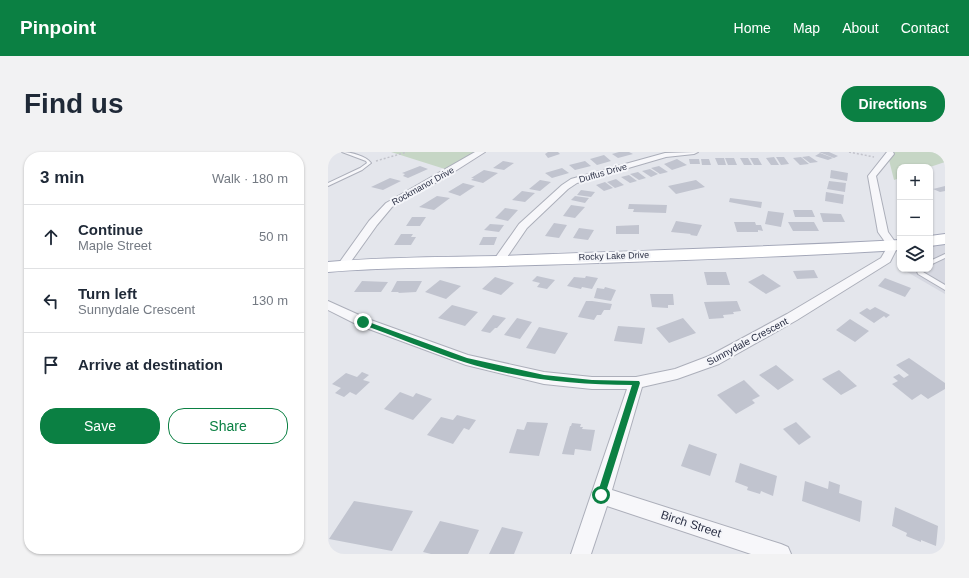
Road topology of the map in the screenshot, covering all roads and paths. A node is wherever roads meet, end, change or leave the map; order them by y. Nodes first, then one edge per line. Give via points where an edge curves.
1 (344, 152) edge
2 (406, 152) edge
3 (481, 152) edge
4 (694, 152) edge
5 (849, 152) edge
6 (887, 157) joint
7 (369, 163) junction
8 (328, 185) edge
9 (945, 239) edge
10 (933, 241) edge
11 (896, 246) edge
12 (945, 256) edge
13 (499, 261) junction
14 (933, 262) edge
15 (336, 266) edge
16 (920, 272) edge
17 (945, 288) edge
18 (328, 305) edge
19 (636, 383) junction
20 (601, 495) junction
21 (581, 554) edge
22 (781, 554) edge

1 - 7 lane
2 - 7 path
3 - 15 street, Rockmanor Drive via 389,205
4 - 13 street, Duffus Drive via 676,153 574,181 523,226
5 - 6 path
6 - 11 street via 872,176 883,232
7 - 8 lane
9 - 10 main road
11 - 13 main road, Rocky Lake Drive
11 - 19 street, Sunnydale Crescent via 886,260 792,317 714,360 677,374
12 - 14 lane
13 - 15 main road, Rocky Lake Drive
16 - 17 lane
18 - 19 street, Sunnydale Crescent via 363,322 466,360 544,378 592,383
19 - 20 street
20 - 21 street
20 - 22 street, Birch Street

